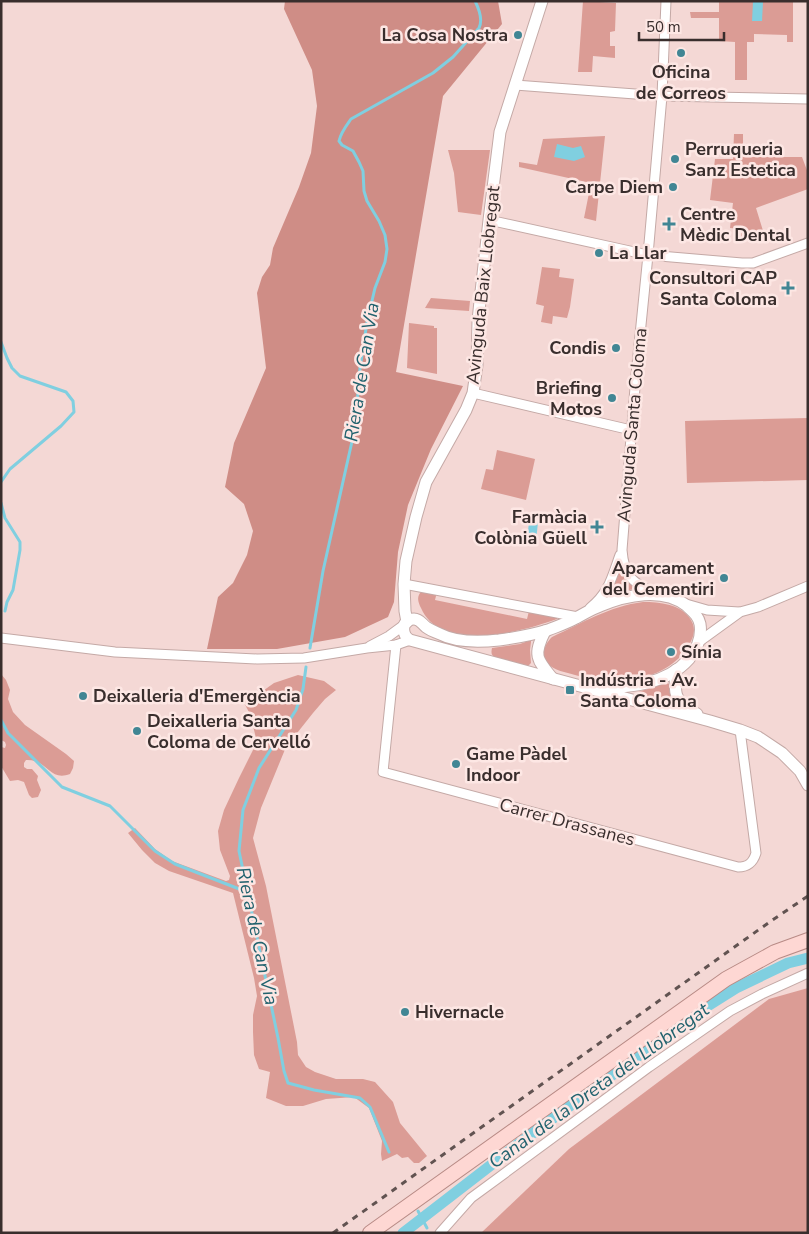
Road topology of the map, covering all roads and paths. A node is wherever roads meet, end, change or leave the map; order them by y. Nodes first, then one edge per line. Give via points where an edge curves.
1 (542, 1) edge
2 (666, 1) edge
3 (515, 85) junction
4 (662, 96) junction
5 (808, 99) edge
6 (489, 220) junction
7 (808, 243) edge
8 (648, 255) junction
9 (472, 393) junction
10 (631, 430) junction
11 (622, 550) junction
12 (404, 584) junction
13 (808, 586) edge
14 (659, 595) junction
15 (682, 603) junction
16 (740, 612) junction
17 (577, 618) junction
18 (406, 623) junction
19 (424, 626) junction
20 (545, 631) junction
21 (1, 638) edge
22 (413, 641) junction
23 (700, 641) junction
24 (396, 645) junction
25 (367, 648) junction
26 (676, 670) junction
27 (553, 679) junction
28 (594, 689) junction
29 (707, 720) junction
30 (740, 730) junction
31 (808, 786) edge
32 (808, 940) edge
33 (808, 973) edge
34 (370, 1233) edge
35 (440, 1233) edge

1 - 3 street, Avinguda Baix Llobregat
2 - 4 street, Avinguda Santa Coloma
3 - 4 street
3 - 6 street, Avinguda Baix Llobregat via 500,132
4 - 5 street
4 - 8 street, Avinguda Santa Coloma
6 - 8 street
6 - 9 street, Avinguda Baix Llobregat
7 - 8 street via 753,263
8 - 10 street, Avinguda Santa Coloma
9 - 10 street
9 - 12 street, Avinguda Baix Llobregat via 426,482 406,561
10 - 11 street, Avinguda Santa Coloma
11 - 14 street, Avinguda Santa Coloma via 623,565 630,578 640,587
11 - 17 street, Avinguda Santa Coloma via 608,587 597,602
12 - 17 street
12 - 18 street, Avinguda Baix Llobregat
13 - 16 street
14 - 15 street
14 - 17 street via 621,599 598,606
15 - 16 street via 707,610
15 - 23 street via 699,618
16 - 23 street
17 - 20 street
18 - 19 street via 416,619
18 - 22 street via 404,636
18 - 25 street
19 - 20 street via 451,639 467,641
19 - 22 street via 422,638
20 - 27 street via 538,645 538,655 540,664
21 - 25 street via 115,652 234,659 293,659
22 - 24 street
22 - 27 street
23 - 26 street
24 - 25 street
24 - 30 street, Carrer Drassanes via 384,772 738,868 750,864 756,852
26 - 28 street via 657,680 625,688
26 - 29 street via 677,699
27 - 28 street
28 - 29 street
29 - 30 street
30 - 31 street via 758,737 782,753 800,771
32 - 34 main road via 775,952 726,979
33 - 35 street via 730,1011 649,1067 471,1198

